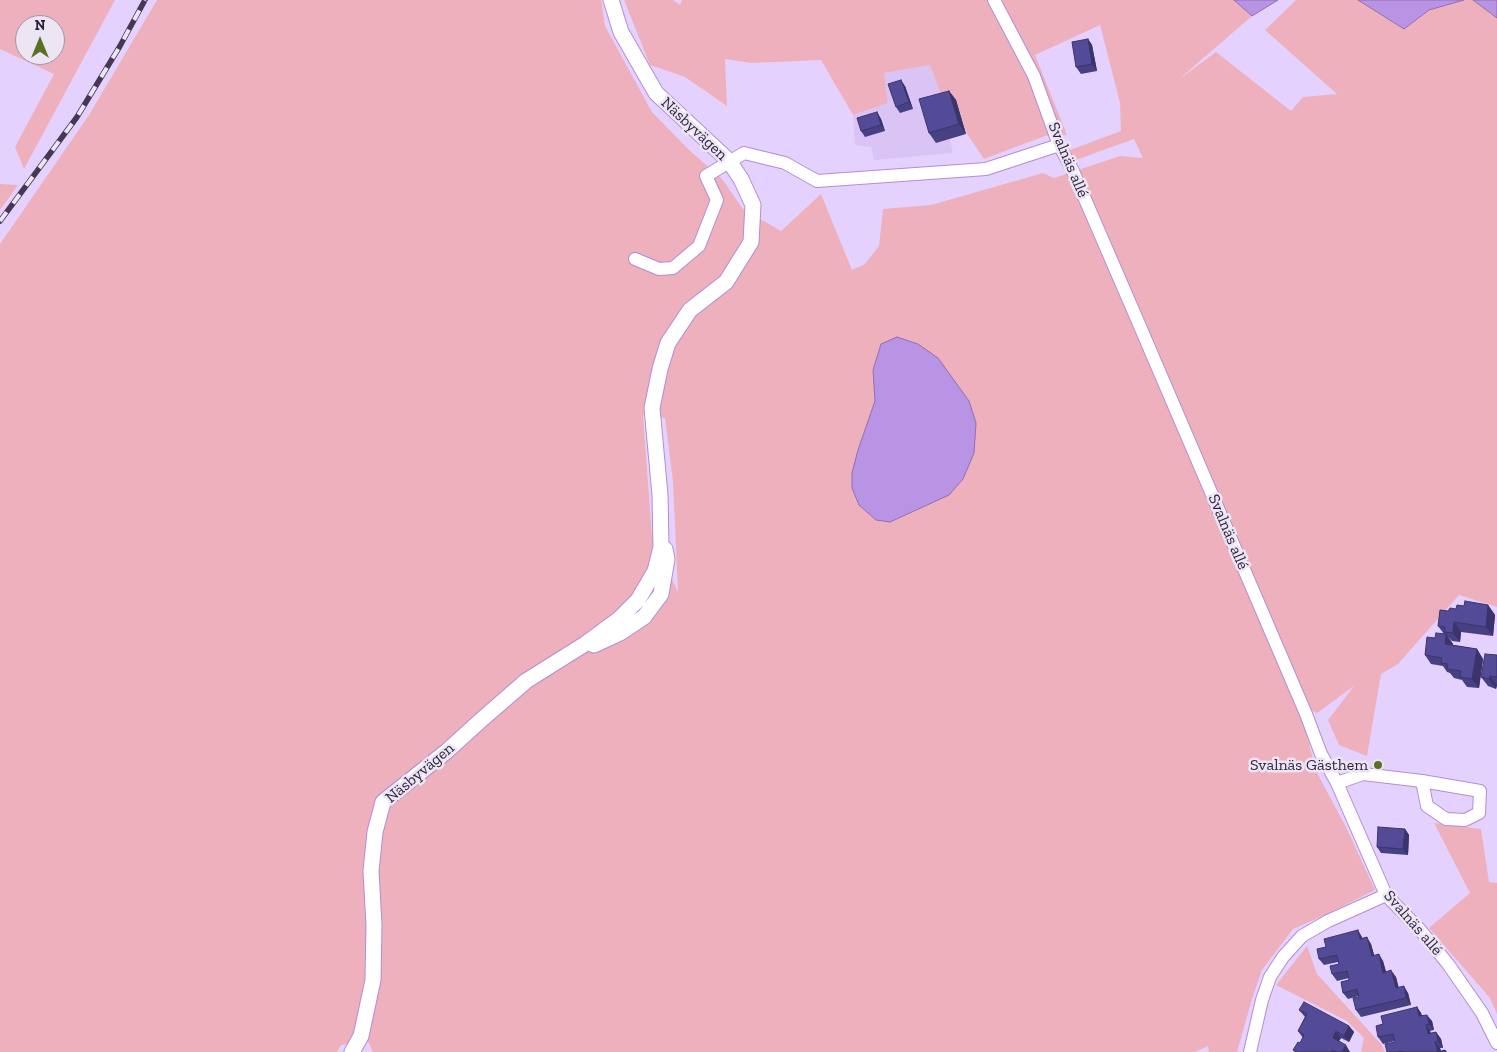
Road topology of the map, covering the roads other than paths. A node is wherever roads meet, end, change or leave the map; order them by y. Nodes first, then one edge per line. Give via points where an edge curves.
1 (611, 0) edge
2 (994, 0) edge
3 (1059, 145) junction
4 (729, 161) junction
5 (635, 259) dead end
6 (1422, 781) junction
7 (1337, 783) junction
8 (1386, 895) junction
9 (1497, 1043) edge
10 (352, 1052) edge
11 (1250, 1052) edge

1 - 4 street, Näsbyvägen via 621,32 656,94
2 - 3 street, Svalnäs allé via 1034,76
3 - 4 street via 986,169 817,181 785,163 765,157 744,153
3 - 7 street, Svalnäs allé via 1139,324 1320,754
4 - 5 street via 706,176 717,200 699,246 673,268 659,268
4 - 10 street, Näsbyvägen via 753,205 751,242 726,282 690,310 668,343 660,369 652,408 662,530 654,571 638,600 619,619 526,681 383,802 375,832 371,871 373,980 361,1036
6 - 6 street via 1427,806 1446,819 1466,820 1479,814 1480,791
6 - 7 street via 1363,774
7 - 8 street, Svalnäs allé
8 - 9 street, Svalnäs allé via 1448,964 1482,1013
8 - 11 street via 1302,936 1283,957 1270,977 1262,1000

